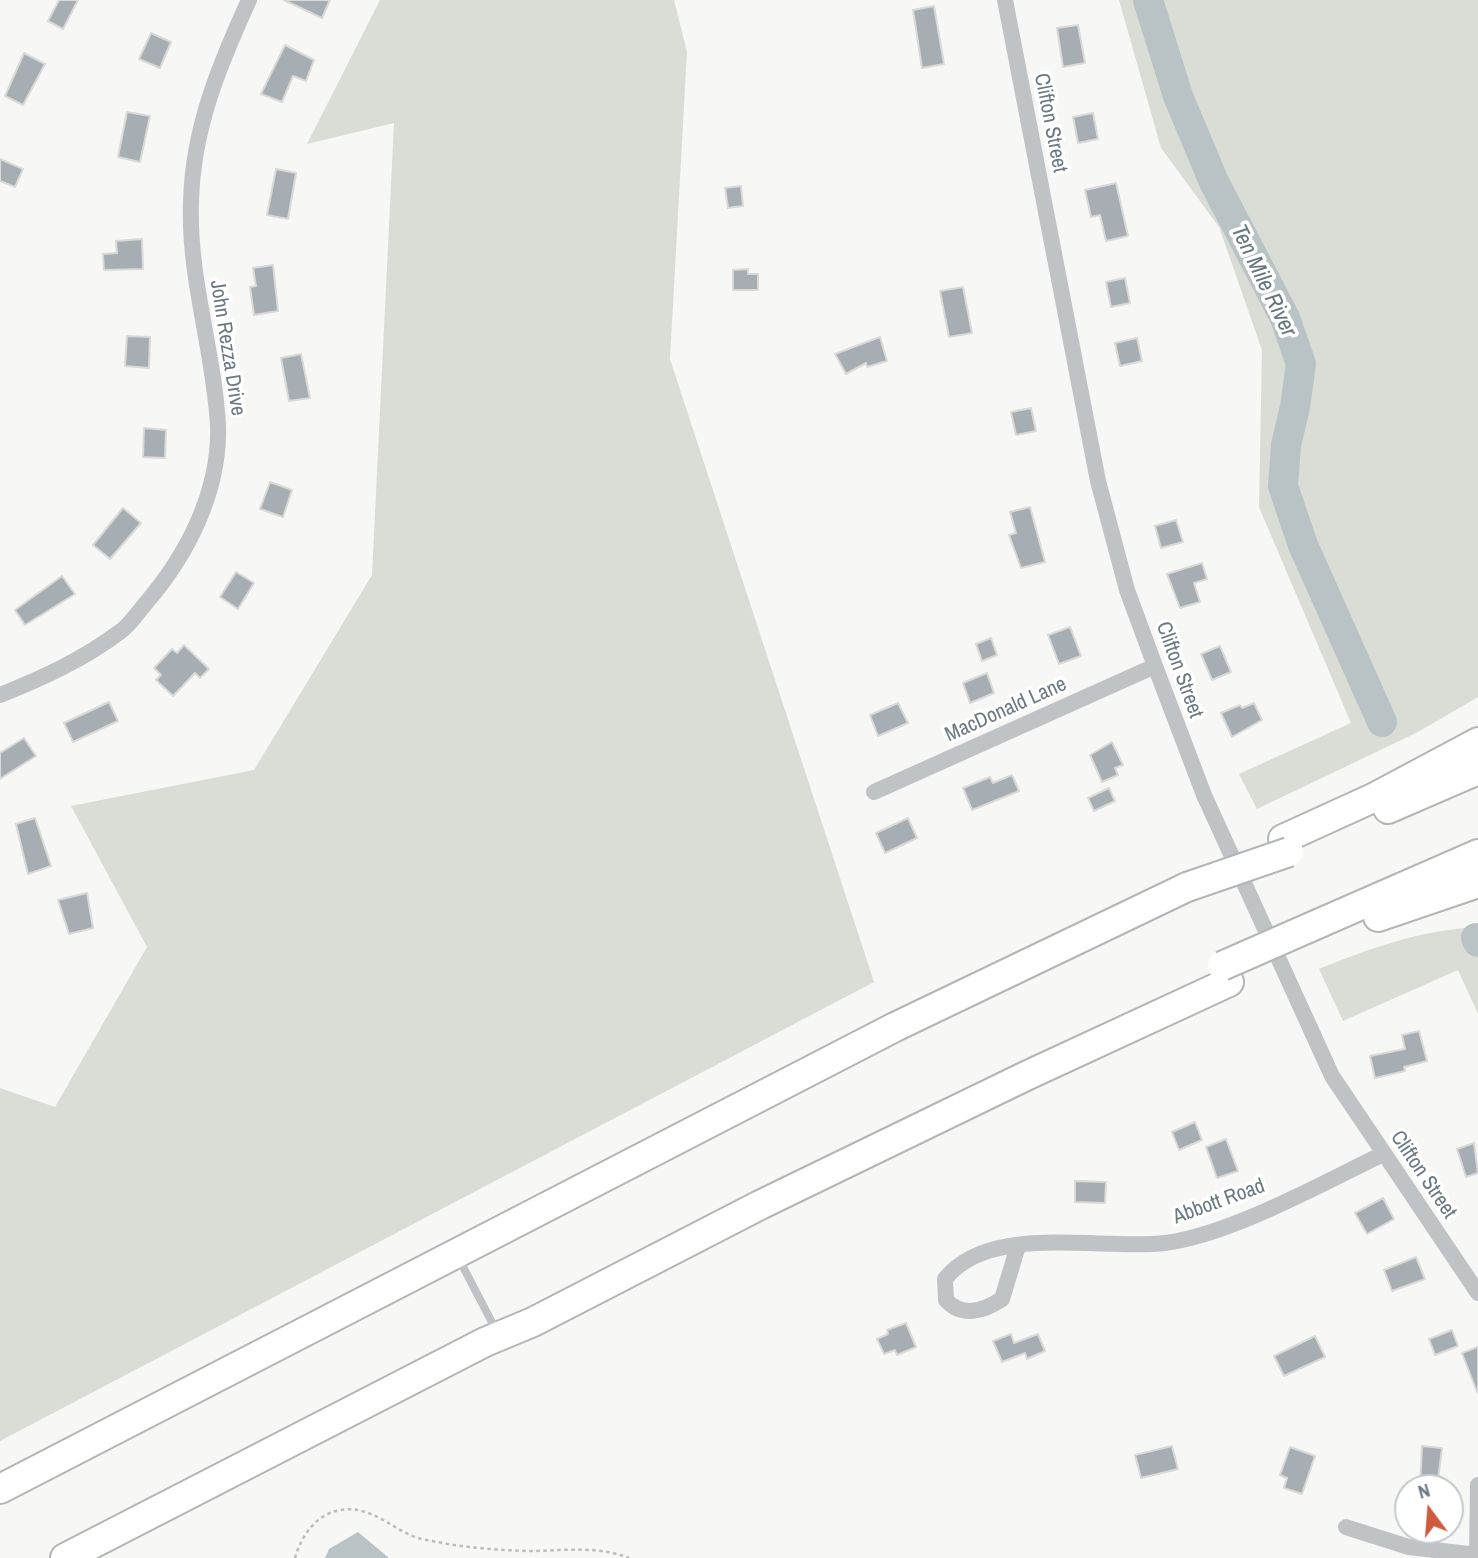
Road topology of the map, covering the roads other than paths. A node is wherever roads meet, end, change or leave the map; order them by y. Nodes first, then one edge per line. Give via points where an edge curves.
1 (249, 0) edge
2 (1004, 0) edge
3 (1155, 666) junction
4 (0, 695) edge
5 (1478, 742) edge
6 (1478, 770) edge
7 (874, 792) dead end
8 (1286, 845) junction
9 (1478, 853) edge
10 (1478, 883) edge
11 (1324, 931) junction
12 (1383, 1154) junction
13 (1018, 1246) junction
14 (457, 1253) junction
15 (1478, 1293) edge
16 (493, 1337) junction
17 (1478, 1485) edge
18 (0, 1489) edge
19 (1346, 1527) dead end
20 (1477, 1557) edge
21 (65, 1558) edge

1 - 4 street, John Rezza Drive via 204,106 194,155 191,248 218,428 211,483 192,539 124,629 77,660
2 - 3 street, Clifton Street via 1098,481 1127,590
3 - 7 street, MacDonald Lane
3 - 12 street, Clifton Street via 1204,795 1332,1076
5 - 8 highway
6 - 8 highway
8 - 14 highway, bridge via 917,1016
9 - 11 highway
10 - 11 highway
11 - 16 highway via 1226,974 533,1322
12 - 13 street, Abbott Road via 1244,1219 1196,1236 1150,1244 1075,1241
12 - 15 street, Clifton Street
13 - 13 street, Abbott Road via 1002,1299 975,1311 952,1308 946,1300 945,1279 955,1266
14 - 16 lane
14 - 18 highway
16 - 21 highway
17 - 20 street
19 - 20 street via 1409,1548

